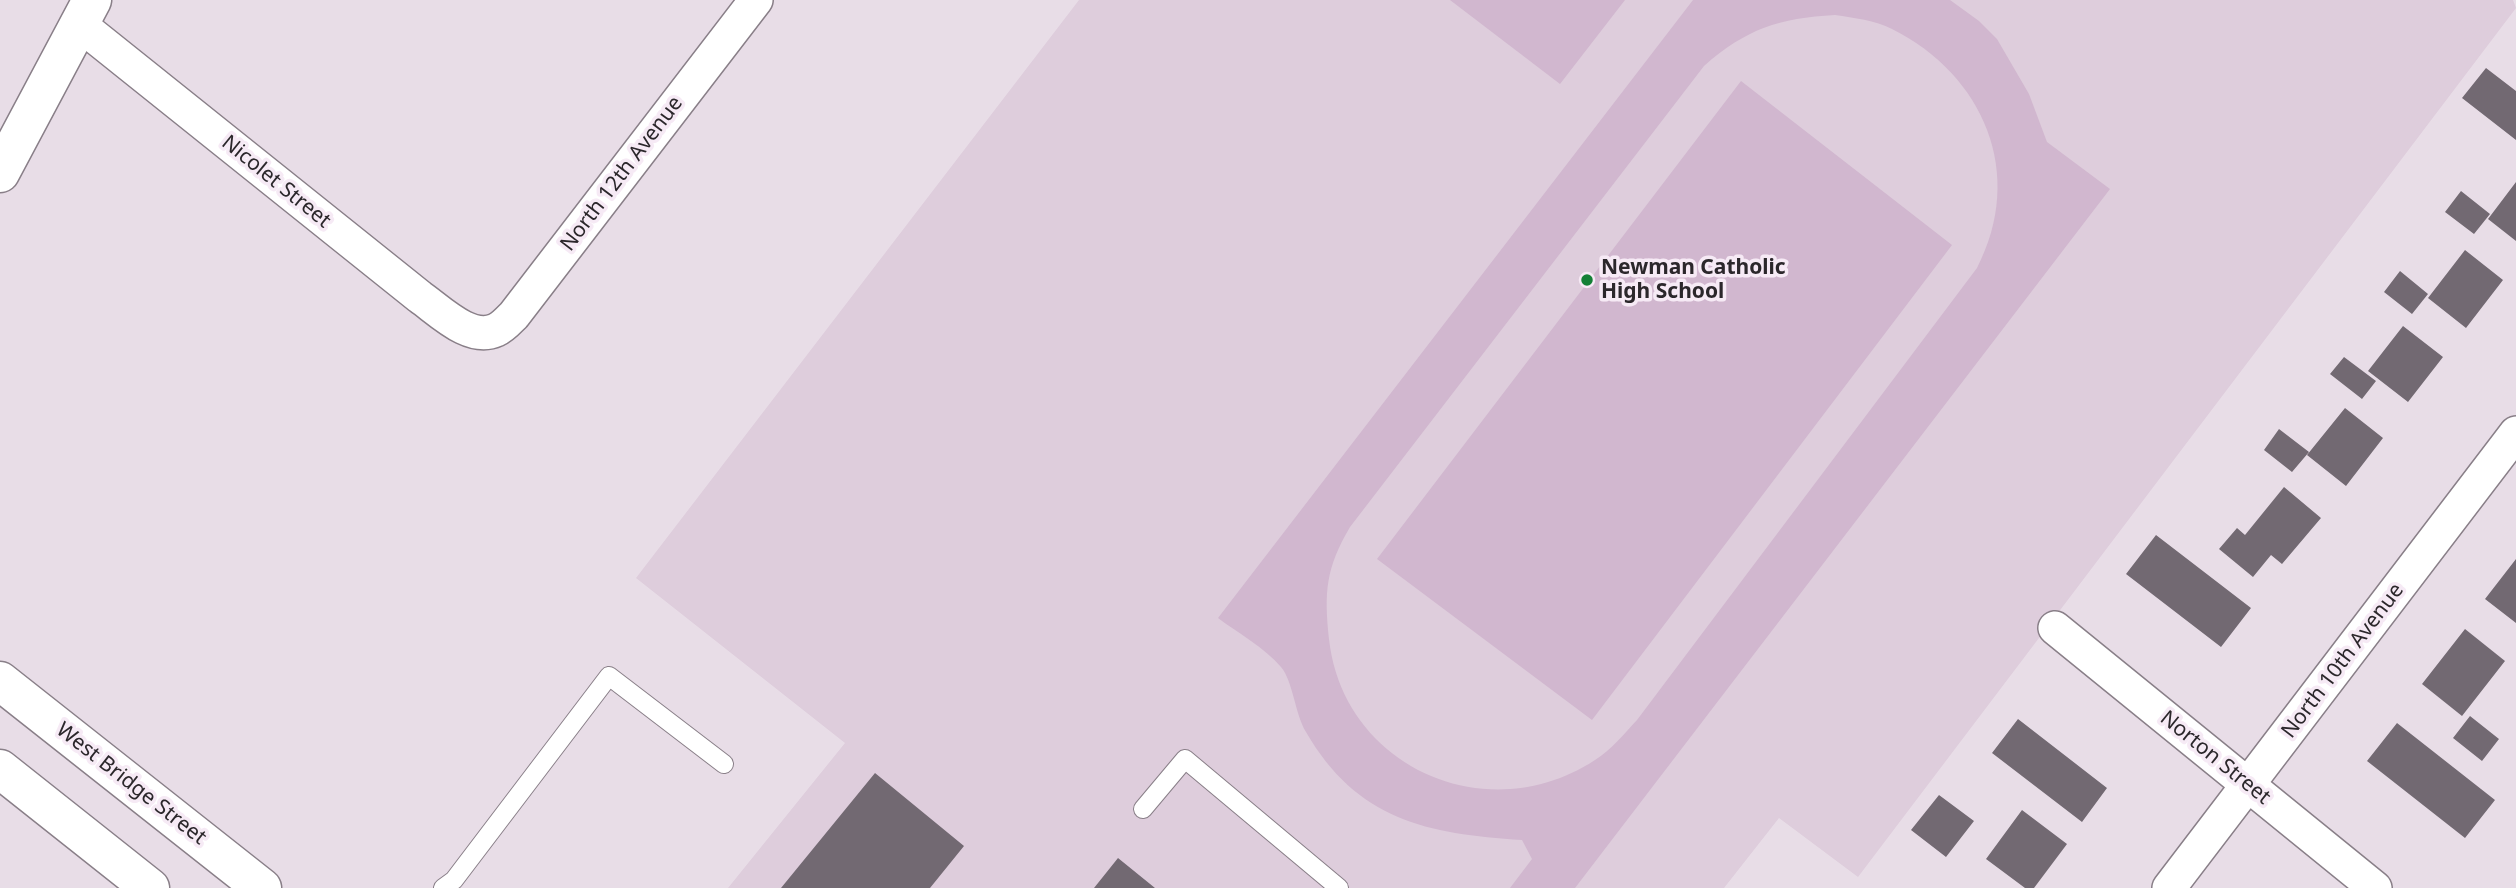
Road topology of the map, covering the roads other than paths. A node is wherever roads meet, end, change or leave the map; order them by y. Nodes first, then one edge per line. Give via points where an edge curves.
1 (756, 0) edge
2 (85, 12) edge
3 (50, 80) junction
4 (0, 125) edge
5 (0, 173) edge
6 (478, 331) joint
7 (2516, 433) edge
8 (2055, 628) dead end
9 (0, 681) edge
10 (724, 764) dead end
11 (0, 769) edge
12 (2248, 786) junction
13 (1143, 809) dead end
14 (150, 888) edge
15 (262, 888) edge
16 (443, 888) edge
17 (1339, 888) edge
18 (2169, 888) edge
19 (2375, 888) edge

1 - 6 street, North 12th Avenue via 514,315 497,330
2 - 3 main road
2 - 6 street, Nicolet Street via 420,297 468,330
3 - 4 main road
3 - 5 main road
7 - 12 street, North 10th Avenue
8 - 12 street, Norton Street
9 - 15 main road, West Bridge Street
10 - 16 lane via 609,676 454,880
11 - 14 main road
12 - 18 street, North 10th Avenue
12 - 19 street, Norton Street
13 - 17 lane via 1185,759

